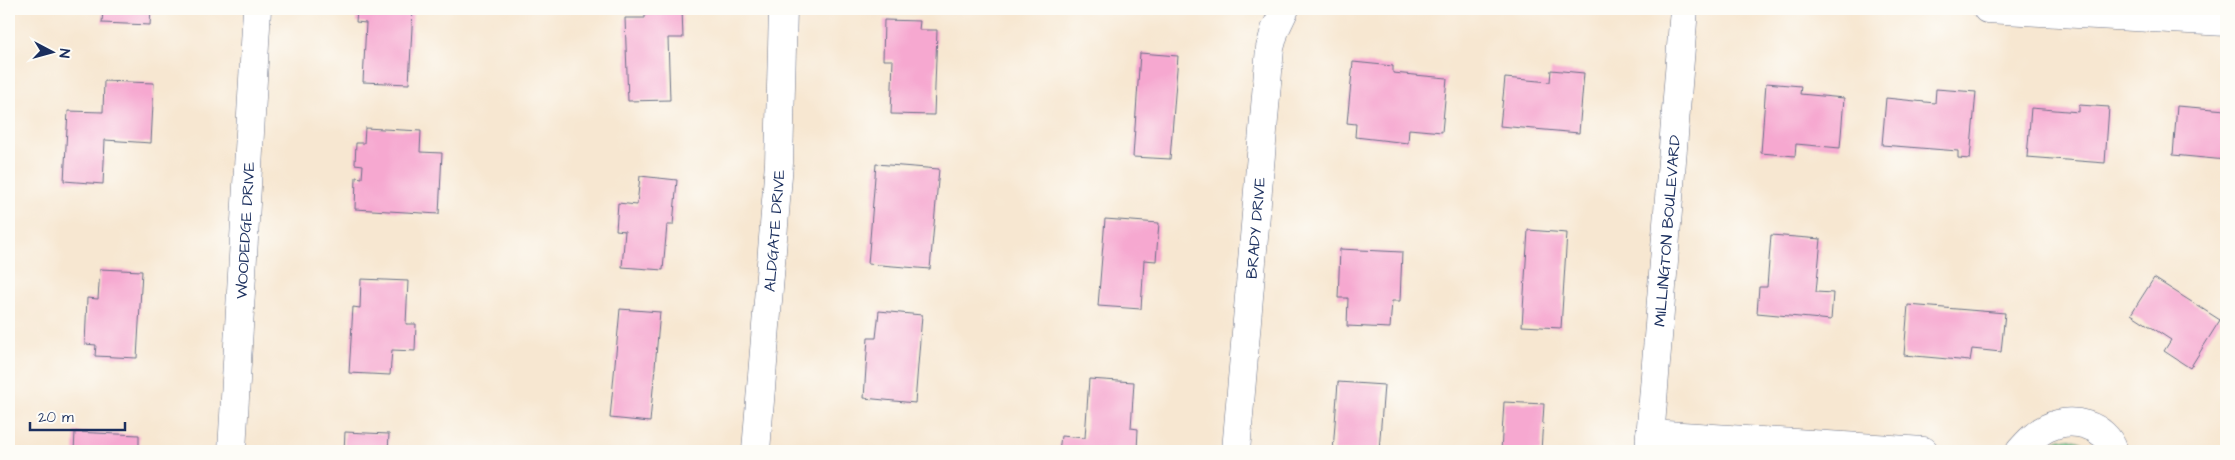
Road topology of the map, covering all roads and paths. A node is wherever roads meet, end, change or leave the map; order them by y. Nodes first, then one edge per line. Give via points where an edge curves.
1 (258, 9) edge
2 (783, 9) edge
3 (1286, 9) edge
4 (1684, 9) edge
5 (1987, 9) edge
6 (2226, 22) edge
7 (1649, 443) edge
8 (232, 451) edge
9 (756, 451) edge
10 (1236, 451) edge
11 (1924, 451) edge
12 (2020, 451) edge
13 (2114, 451) edge

1 - 8 street, WOODEDGE DRIVE
2 - 9 street, ALDGATE DRIVE via 779,164
3 - 10 street, BRADY DRIVE via 1270,48
4 - 7 street, MILLINGTON BOULEVARD
5 - 6 street
7 - 11 street
12 - 13 street via 2046,428 2060,423 2094,427 2104,435

